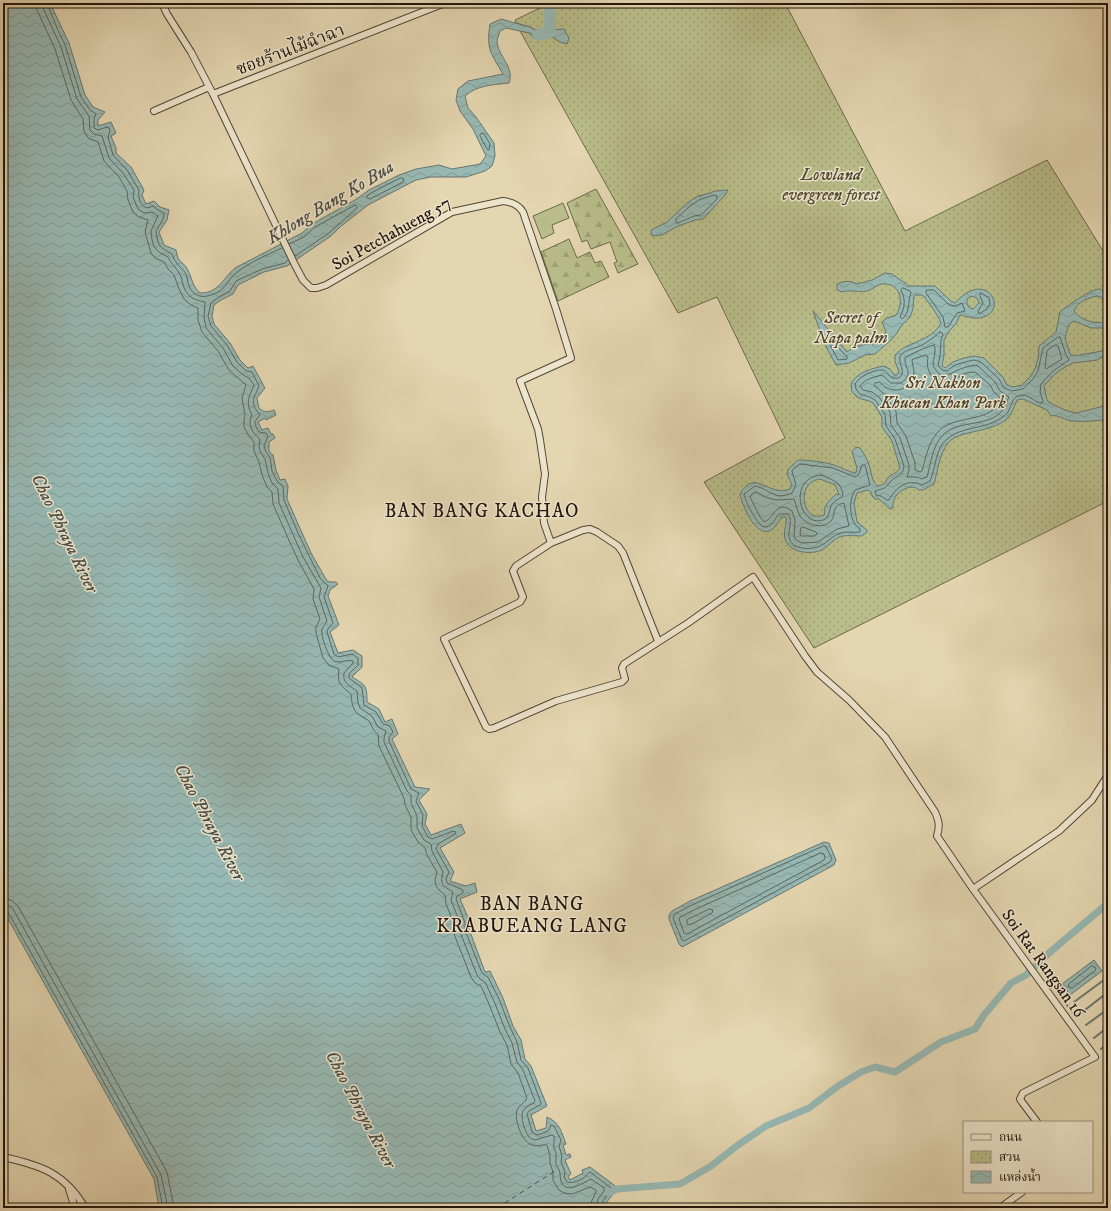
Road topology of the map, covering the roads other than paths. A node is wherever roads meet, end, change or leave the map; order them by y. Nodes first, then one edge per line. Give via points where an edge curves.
1 (162, 3) edge
2 (445, 3) edge
3 (209, 87) junction
4 (213, 94) junction
5 (154, 111) dead end
6 (551, 543) junction
7 (658, 641) junction
8 (1108, 775) edge
9 (973, 889) junction
10 (1036, 1121) edge
11 (3, 1157) edge
12 (68, 1186) junction
13 (1021, 1193) edge
14 (74, 1208) edge
15 (85, 1208) edge
16 (1000, 1208) edge

1 - 3 street, Soi Petchahueng 57
2 - 4 street, ซอยร้านไม้ฉำฉา
3 - 4 street, Soi Petchahueng 57
3 - 5 street
4 - 6 street, Soi Petchahueng 57 via 295,265 311,288 326,285 452,212 503,201 511,202 523,212 571,358 520,381 538,429 545,474 542,497 544,523
6 - 7 street via 590,529 618,546 627,561
6 - 7 street via 516,566 513,571 523,596 520,602 444,639 486,727 494,728 556,701 622,682 624,664
7 - 9 street, Soi Rat Rangsan 16 via 753,577 817,672 850,700 885,737 934,812 939,821 938,836
8 - 9 street via 1092,800 1059,831
9 - 10 street, Soi Rat Rangsan 16 via 1095,1057 1022,1093 1020,1099
11 - 12 street via 34,1164 54,1174
12 - 14 street
12 - 15 street
13 - 16 street

